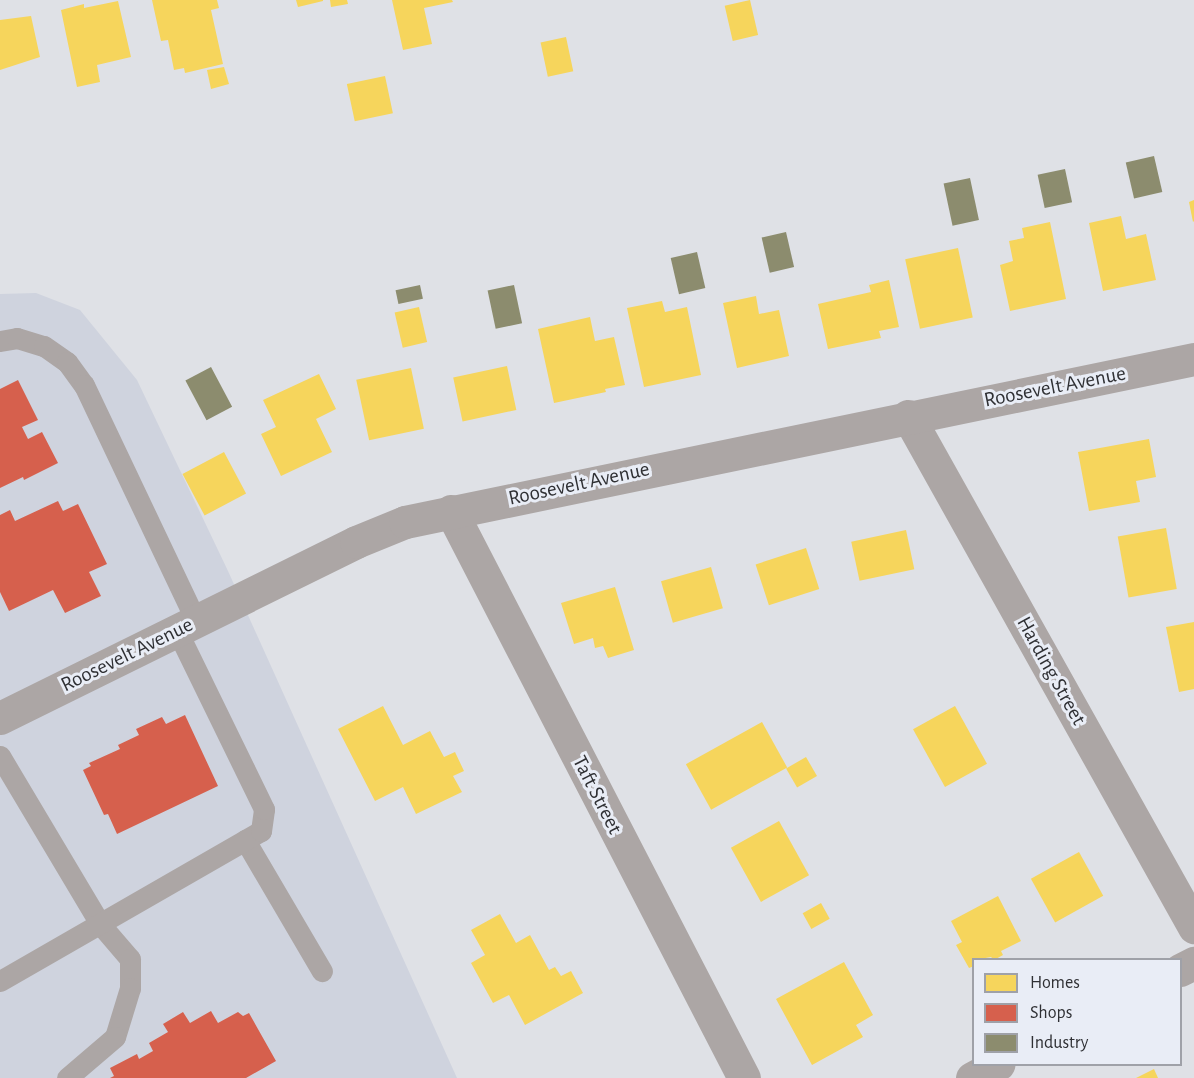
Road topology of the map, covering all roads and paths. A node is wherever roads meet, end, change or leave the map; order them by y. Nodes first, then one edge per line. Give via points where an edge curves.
1 (0, 341) edge
2 (1194, 359) edge
3 (908, 416) junction
4 (451, 511) junction
5 (186, 626) junction
6 (0, 718) edge
7 (0, 756) edge
8 (245, 840) junction
9 (100, 924) junction
10 (1194, 927) edge
11 (322, 970) dead end
12 (0, 981) edge
13 (996, 1066) edge
14 (67, 1078) edge
15 (744, 1078) edge
16 (972, 1078) edge

1 - 5 lane via 17,338 44,346 67,362 84,385
2 - 3 street, Roosevelt Avenue
3 - 4 street, Roosevelt Avenue
3 - 10 street, Harding Street
4 - 5 street, Roosevelt Avenue via 405,522 356,542
4 - 15 street, Taft Street
5 - 6 street, Roosevelt Avenue
5 - 8 lane via 264,809 261,831
7 - 9 lane
8 - 9 lane
8 - 11 lane
9 - 12 lane
9 - 14 lane via 130,958 130,988 115,1037
13 - 16 street

